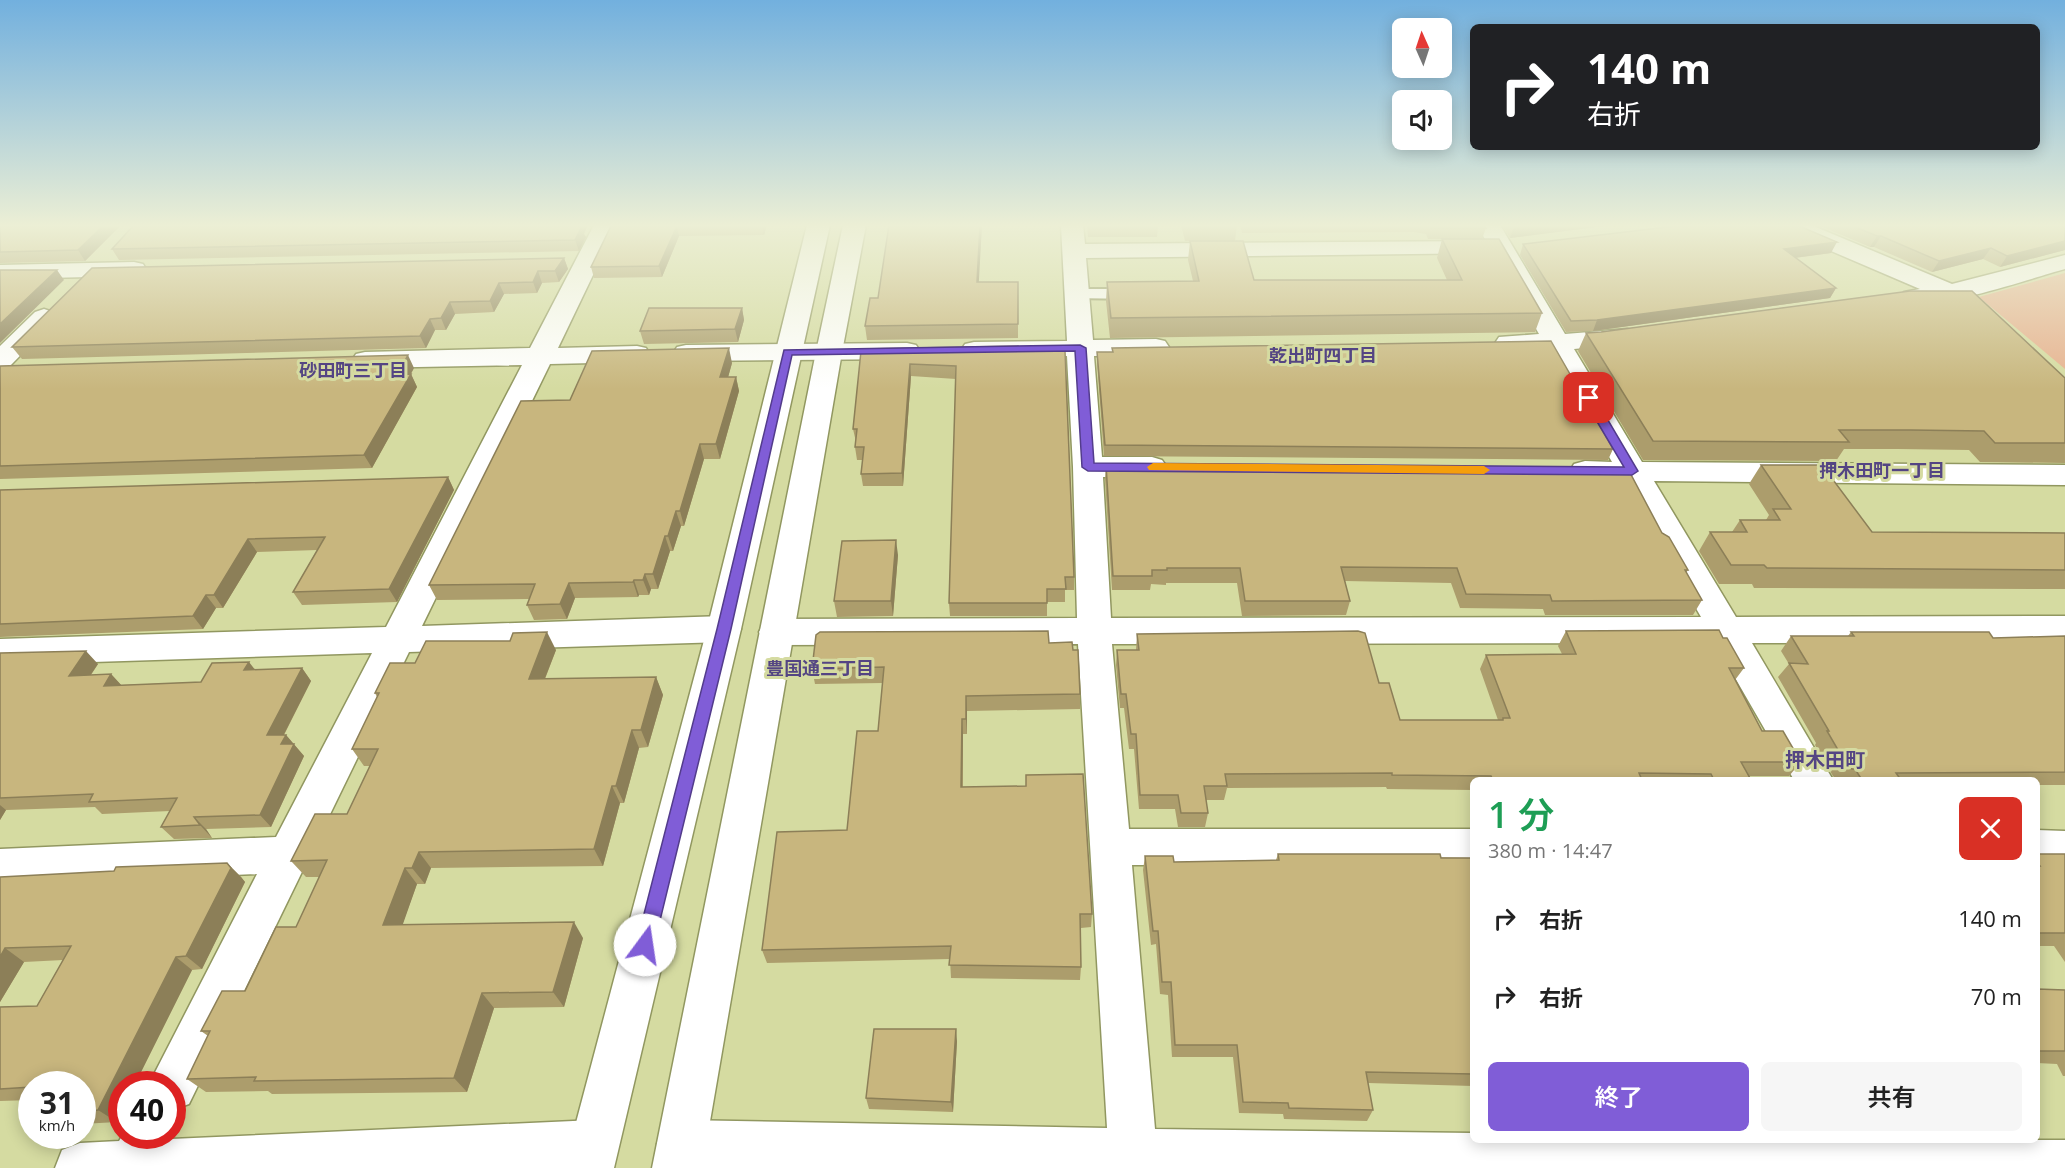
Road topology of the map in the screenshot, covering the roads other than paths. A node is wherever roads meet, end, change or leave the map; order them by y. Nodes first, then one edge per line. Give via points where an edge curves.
1 (82, 280) edge
2 (569, 280) edge
3 (806, 280) edge
4 (844, 280) edge
5 (1076, 280) edge
6 (1525, 280) edge
7 (1921, 280) edge
8 (1998, 280) edge
9 (1951, 292) junction
10 (1077, 294) junction
11 (1160, 294) edge
12 (1890, 300) edge
13 (1980, 309) edge
14 (1651, 333) edge
15 (1557, 342) junction
16 (1489, 343) edge
17 (1175, 347) edge
18 (1080, 348) junction
19 (788, 352) junction
20 (829, 352) junction
21 (540, 355) junction
22 (345, 360) edge
23 (8, 366) edge
24 (1088, 467) junction
25 (1183, 468) edge
26 (1561, 471) edge
27 (1632, 471) junction
28 (2065, 475) edge
29 (479, 478) junction
30 (444, 479) edge
31 (1724, 628) junction
32 (724, 629) junction
33 (2065, 629) edge
34 (1094, 630) junction
35 (776, 632) junction
36 (398, 639) junction
37 (0, 652) edge
38 (1812, 777) edge
39 (1110, 847) junction
40 (1470, 847) edge
41 (2040, 849) edge
42 (2065, 849) edge
43 (289, 855) junction
44 (0, 867) edge
45 (180, 1071) edge
46 (137, 1156) edge
47 (592, 1156) edge
48 (679, 1156) edge
49 (2039, 1159) edge
50 (1133, 1161) edge
51 (80, 1168) edge

1 - 23 street
2 - 21 street
3 - 19 street
4 - 20 street
5 - 10 street
6 - 15 street
7 - 9 street
8 - 9 street
9 - 12 street
9 - 13 street
10 - 11 lane
10 - 18 street
14 - 15 street
15 - 16 street
15 - 27 street
17 - 18 street
18 - 20 street
18 - 24 street
19 - 20 street
19 - 21 street
19 - 32 street
20 - 35 street
21 - 22 street
21 - 29 street
24 - 25 street
24 - 34 street
26 - 27 street
27 - 28 street
27 - 31 street
29 - 30 street
29 - 36 street
31 - 33 street
31 - 34 street
31 - 38 street
32 - 36 street
32 - 47 street
34 - 35 street
34 - 39 street
35 - 48 street
36 - 37 street
36 - 43 street
39 - 40 street
39 - 50 street
41 - 42 street
43 - 44 street
43 - 45 street
46 - 47 street
46 - 51 street
48 - 50 street
49 - 50 street

